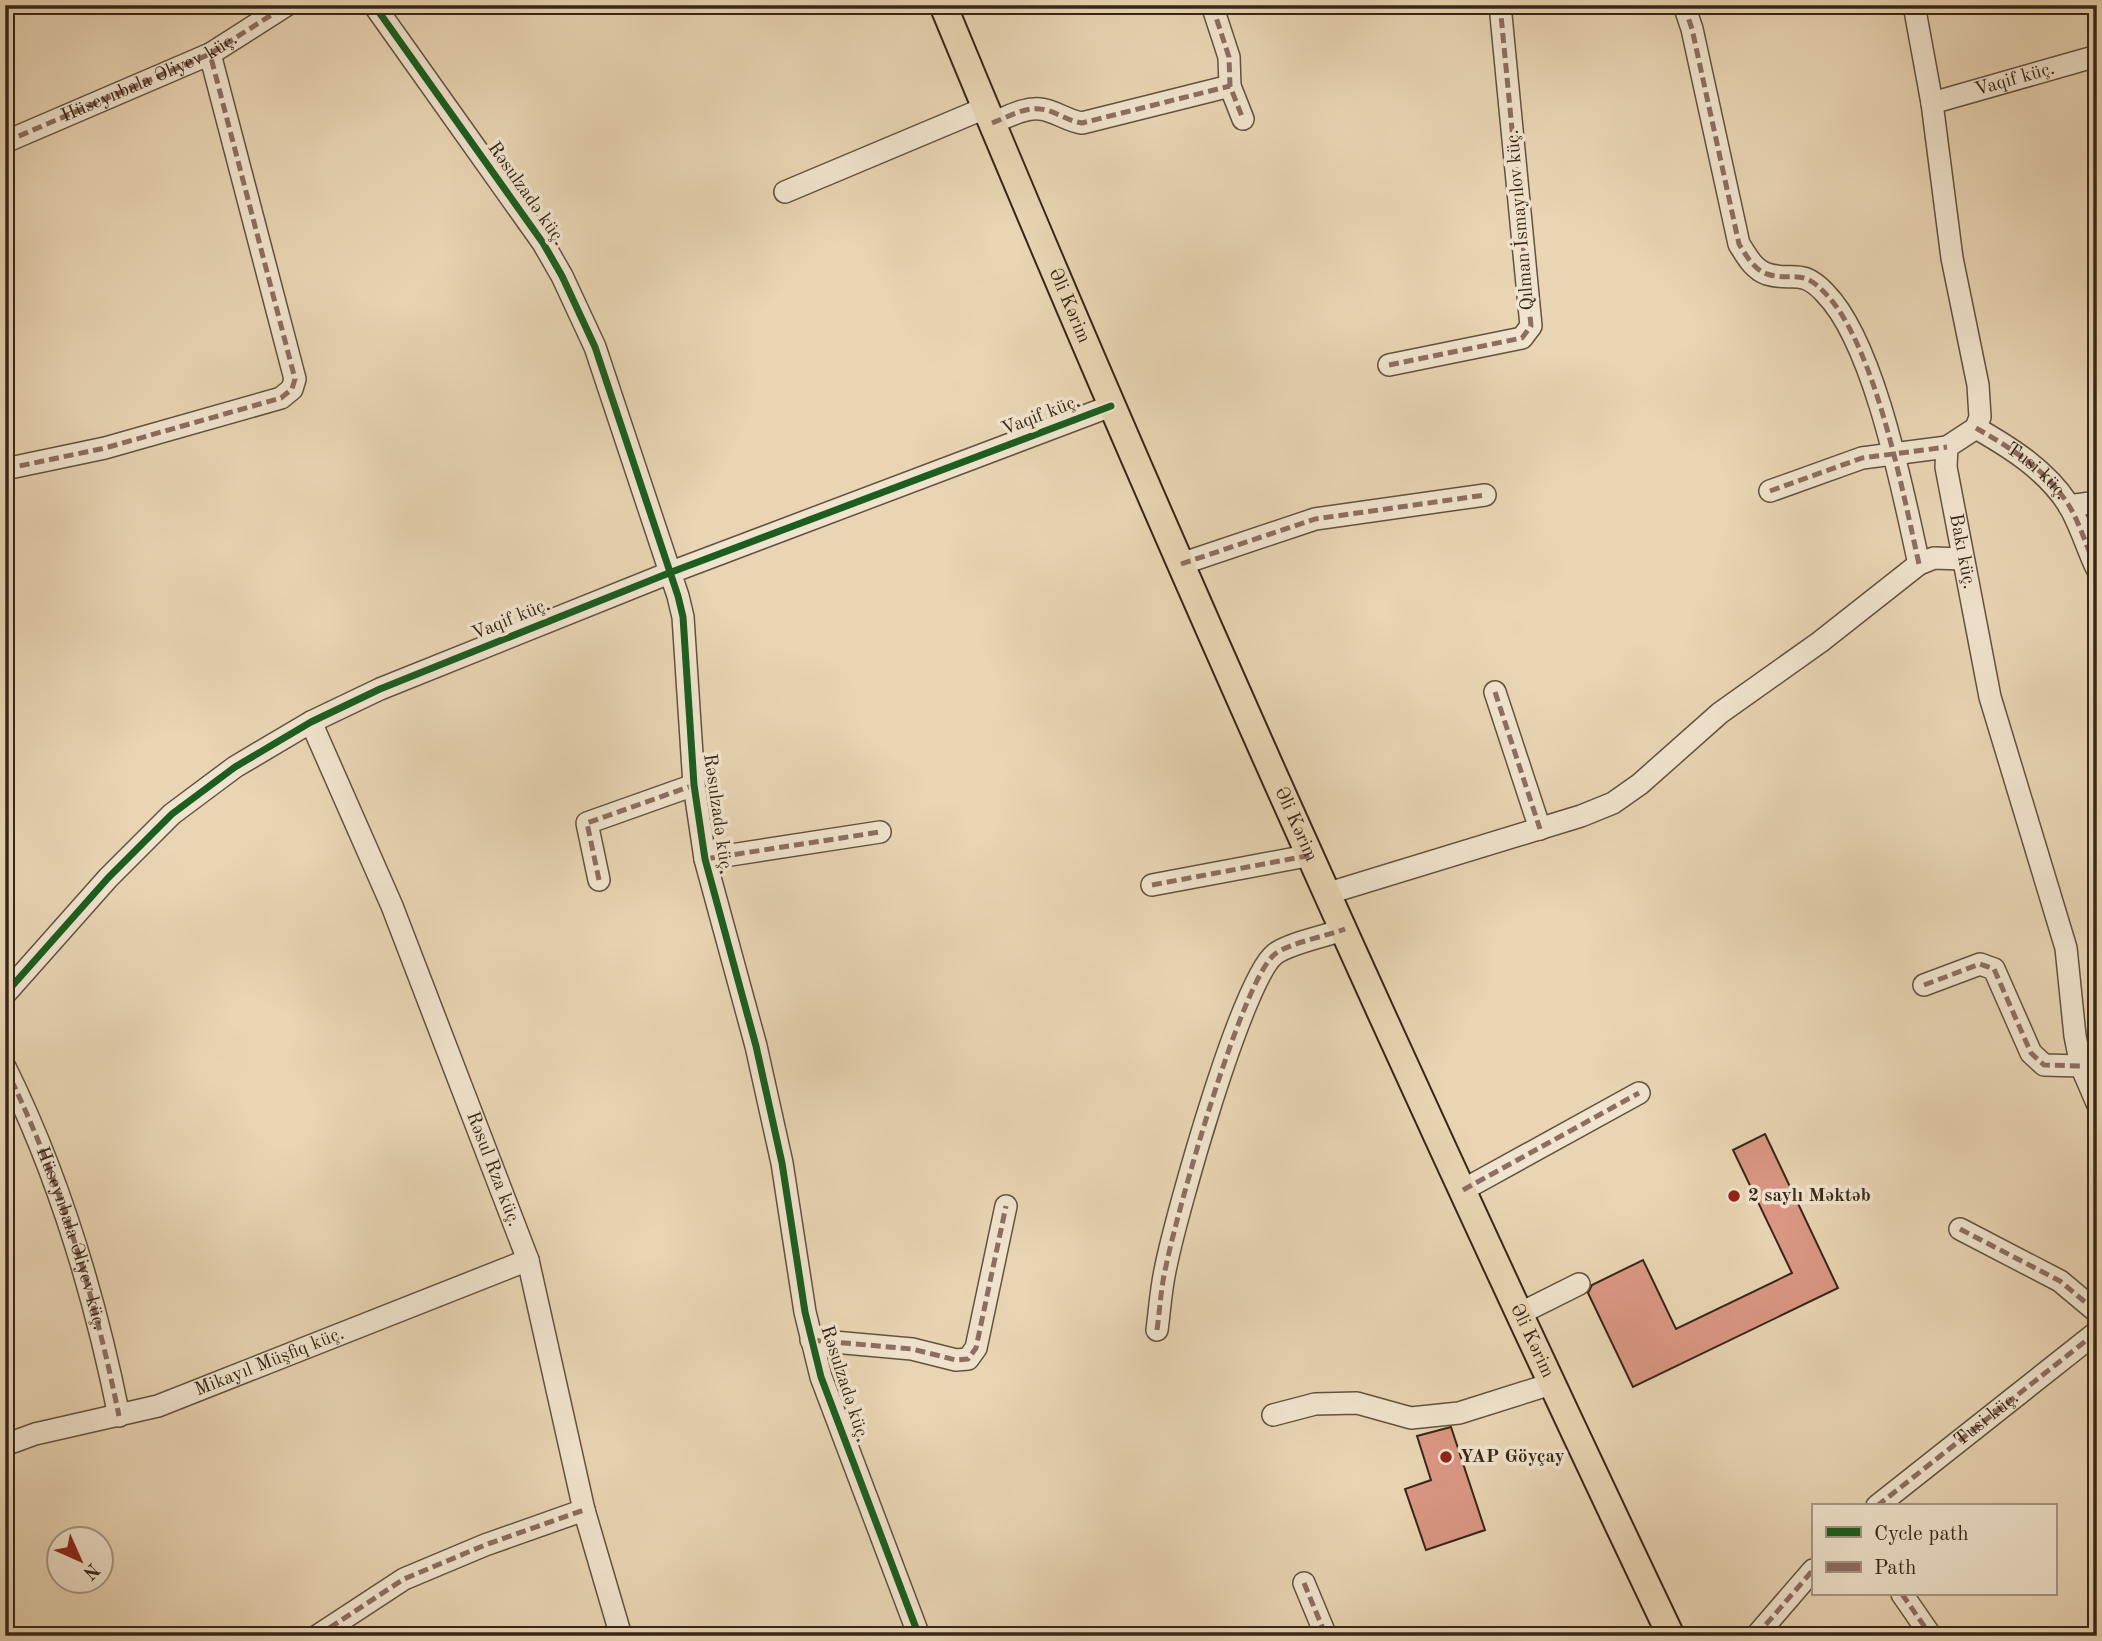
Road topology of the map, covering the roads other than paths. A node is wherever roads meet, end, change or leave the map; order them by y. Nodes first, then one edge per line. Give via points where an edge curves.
1 (287, 5) edge
2 (374, 5) edge
3 (943, 5) edge
4 (1212, 5) edge
5 (1500, 5) edge
6 (1684, 5) edge
7 (1914, 5) edge
8 (209, 54) junction
9 (2097, 56) edge
10 (1230, 86) junction
11 (1932, 103) junction
12 (988, 116) junction
13 (1243, 119) dead end
14 (5, 142) edge
15 (785, 192) dead end
16 (1389, 365) dead end
17 (1111, 406) junction
18 (1976, 428) junction
19 (1947, 447) junction
20 (1894, 454) junction
21 (5, 470) edge
22 (1770, 491) dead end
23 (1485, 495) dead end
24 (2097, 502) edge
25 (2069, 506) junction
26 (1963, 559) junction
27 (1181, 564) junction
28 (1919, 564) junction
29 (2097, 569) edge
30 (670, 573) junction
31 (1495, 692) dead end
32 (311, 722) junction
33 (694, 785) junction
34 (1540, 829) junction
35 (880, 832) dead end
36 (1312, 855) junction
37 (705, 859) junction
38 (599, 880) dead end
39 (1152, 885) dead end
40 (1329, 892) junction
41 (1345, 929) junction
42 (1924, 985) dead end
43 (5, 994) edge
44 (2081, 1066) junction
45 (5, 1067) edge
46 (1639, 1093) dead end
47 (2097, 1103) edge
48 (1463, 1190) junction
49 (1006, 1206) dead end
50 (1960, 1229) dead end
51 (528, 1260) junction
52 (1579, 1284) dead end
53 (2097, 1312) edge
54 (1519, 1314) junction
55 (1157, 1329) dead end
56 (2097, 1332) edge
57 (811, 1340) junction
58 (1551, 1384) junction
59 (1273, 1415) dead end
60 (120, 1416) junction
61 (5, 1445) edge
62 (1880, 1504) edge
63 (584, 1510) junction
64 (1812, 1571) edge
65 (1304, 1583) dead end
66 (1903, 1596) edge
67 (317, 1636) edge
68 (621, 1636) edge
69 (919, 1636) edge
70 (1326, 1636) edge
71 (1671, 1636) edge
72 (1756, 1636) edge
73 (1931, 1636) edge

1 - 8 street, Hüseynbala Əliyev küç.
2 - 30 street, Rəsulzadə küç. via 562,276 596,347
3 - 12 main road, Əli Kərim
4 - 10 street via 1229,57
5 - 16 street, Qılman İsmayılov küç. via 1531,326 1522,338
6 - 20 street via 1739,244 1752,264 1767,274 1802,275 1825,293 1845,321 1868,374
7 - 11 street
8 - 14 street, Hüseynbala Əliyev küç.
8 - 21 street via 295,379 292,389 281,398 105,448
9 - 11 street, Vaqif küç.
10 - 12 street via 1082,123 1041,108
10 - 13 street
11 - 18 street via 1952,258 1978,385
12 - 15 street
12 - 17 main road, Əli Kərim
17 - 27 main road, Əli Kərim
17 - 30 street, Vaqif küç.
18 - 19 street
18 - 25 street, Tusi küç. via 2010,447 2051,483
19 - 20 street
19 - 26 street, Bakı küç. via 1946,467
20 - 22 street via 1862,458
20 - 28 street
23 - 27 street via 1315,519
24 - 25 street
25 - 29 street, Tusi küç.
26 - 28 street via 1934,558
26 - 44 street, Bakı küç. via 1990,697 2066,948
27 - 36 main road, Əli Kərim
28 - 34 street via 1720,713 1613,803
30 - 32 street, Vaqif küç. via 380,689
30 - 33 street, Rəsulzadə küç. via 683,617
31 - 34 street
32 - 43 street, Vaqif küç. via 235,767 172,814
32 - 51 street, Rəsul Rza küç. via 392,906
33 - 37 street, Rəsulzadə küç.
33 - 38 street via 587,823
34 - 40 street
35 - 37 street
36 - 39 street
36 - 40 main road, Əli Kərim
37 - 57 street, Rəsulzadə küç. via 779,1150
40 - 41 main road, Əli Kərim
41 - 48 main road, Əli Kərim
41 - 55 street via 1276,953 1261,970 1182,1198
42 - 44 street via 1980,964 1994,969 2031,1053 2044,1065
44 - 47 street, Bakı küç.
45 - 60 street, Hüseynbala Əliyev küç. via 25,1106 68,1223
46 - 48 street
48 - 54 main road, Əli Kərim
49 - 57 street via 976,1348 968,1359
50 - 53 street via 2060,1281
51 - 60 street, Mikayıl Müşfiq küç.
51 - 63 street, Rəsul Rza küç.
52 - 54 street
54 - 58 main road, Əli Kərim
56 - 62 street, Tusi küç.
57 - 69 street, Rəsulzadə küç.
58 - 59 street via 1459,1413 1411,1418 1357,1403 1315,1404
58 - 71 main road, Əli Kərim
60 - 61 street, Mikayıl Müşfiq küç.
63 - 67 street via 404,1579
63 - 68 street, Rəsul Rza küç.
64 - 72 street
65 - 70 street
66 - 73 street

